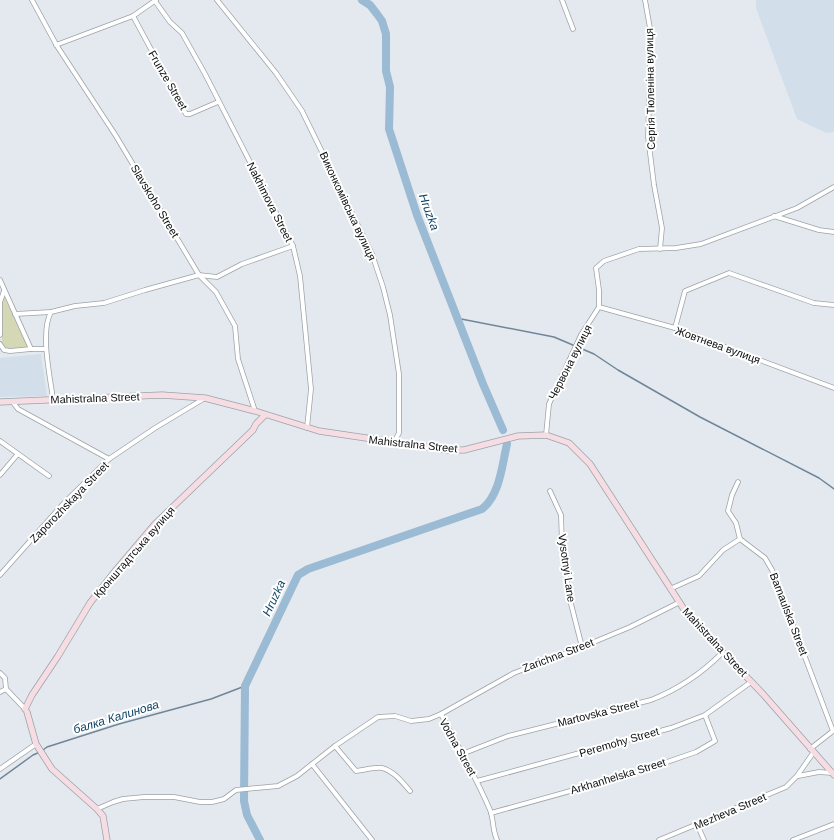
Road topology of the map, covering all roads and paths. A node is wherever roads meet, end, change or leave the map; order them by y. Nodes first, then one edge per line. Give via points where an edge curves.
1 (32, 0) edge
2 (217, 0) edge
3 (562, 0) edge
4 (645, 0) edge
5 (156, 1) edge
6 (133, 16) junction
7 (573, 29) dead end
8 (56, 45) junction
9 (218, 102) junction
10 (834, 187) edge
11 (774, 216) junction
12 (834, 232) edge
13 (293, 246) junction
14 (660, 249) junction
15 (199, 275) junction
16 (0, 280) edge
17 (4, 290) junction
18 (834, 305) edge
19 (599, 307) junction
20 (51, 312) junction
21 (15, 314) junction
22 (675, 328) junction
23 (0, 335) edge
24 (0, 344) edge
25 (31, 349) junction
26 (46, 349) junction
27 (834, 388) edge
28 (205, 398) junction
29 (53, 399) junction
30 (12, 401) junction
31 (0, 402) edge
32 (255, 411) junction
33 (265, 415) junction
34 (256, 424) junction
35 (307, 428) junction
36 (546, 435) junction
37 (0, 441) edge
38 (394, 442) junction
39 (17, 455) junction
40 (109, 459) junction
41 (0, 475) edge
42 (49, 476) dead end
43 (738, 482) dead end
44 (550, 491) dead end
45 (740, 539) junction
46 (0, 575) edge
47 (670, 589) junction
48 (678, 603) junction
49 (582, 647) junction
50 (722, 653) junction
51 (0, 673) edge
52 (751, 682) junction
53 (6, 689) junction
54 (0, 692) edge
55 (26, 710) junction
56 (441, 714) junction
57 (705, 715) junction
58 (36, 744) junction
59 (335, 746) junction
60 (811, 751) junction
61 (462, 754) junction
62 (312, 764) junction
63 (0, 769) edge
64 (833, 774) edge
65 (797, 776) junction
66 (477, 781) junction
67 (410, 791) dead end
68 (97, 808) junction
69 (491, 813) junction
70 (697, 824) junction
71 (834, 824) edge
72 (107, 840) edge
73 (372, 840) edge
74 (497, 840) edge
75 (658, 840) edge
76 (704, 840) edge
77 (794, 840) edge

1 - 8 street, Slavskoho Street
2 - 38 street, Виконкомівська вулиця via 276,73 302,111 372,254 390,315 399,374 399,433
3 - 7 street
4 - 14 street, Сергія Тюленіна вулиця via 651,34 648,137 662,228
5 - 6 street
5 - 9 street, Nakhimova Street via 170,22 182,33
6 - 8 street
6 - 9 street, Frunze Street via 186,114
8 - 15 street, Slavskoho Street via 120,143
9 - 13 street, Nakhimova Street
10 - 11 street via 797,208
11 - 12 street
11 - 14 street via 701,244
13 - 15 street via 242,264 217,277
13 - 35 street, Nakhimova Street via 300,276 311,389
14 - 19 street via 638,250 604,261 596,268 600,290
15 - 20 street via 104,303
15 - 32 street, Slavskoho Street via 216,292 235,326 238,359
16 - 17 street
17 - 21 street
17 - 23 street via 0,302
18 - 22 street via 814,303 729,273 685,291
19 - 22 street, Жовтнева вулиця
19 - 36 street, Червона вулиця via 581,335 549,404
20 - 21 street
20 - 26 street via 47,319
21 - 25 street
22 - 27 street, Жовтнева вулиця
24 - 25 street via 4,350 10,351
25 - 26 street
26 - 29 street
28 - 29 main road, Mahistralna Street via 162,395
28 - 32 main road, Mahistralna Street
28 - 40 street, Zaporozhskaya Street
29 - 30 main road, Mahistralna Street
30 - 31 main road, Mahistralna Street
30 - 40 street via 18,409
32 - 33 main road, Mahistralna Street
32 - 34 main road
33 - 34 main road, Кронштадтська вулиця
33 - 35 main road, Mahistralna Street
34 - 55 main road, Кронштадтська вулиця via 248,435 155,524 116,570 90,603 32,695
35 - 38 main road, Mahistralna Street
36 - 38 main road, Mahistralna Street via 518,436 464,450
36 - 47 main road, Mahistralna Street via 569,443 590,464
37 - 39 street
39 - 41 street
39 - 42 street
40 - 46 street, Zaporozhskaya Street via 63,504
43 - 45 street via 728,511 736,523
44 - 49 street, Vysotnyi Lane via 560,515 569,596
45 - 47 street via 723,550 698,576
45 - 60 street, Barnaulska Street via 765,558 772,570 833,731
47 - 48 main road, Mahistralna Street
48 - 49 street, Zarichna Street
48 - 50 main road, Mahistralna Street
49 - 56 street, Zarichna Street via 514,673
50 - 52 main road, Mahistralna Street
50 - 61 street, Martovska Street via 709,667 672,691 651,700 508,736
51 - 53 street via 5,678
52 - 57 street, Peremohy Street
52 - 60 main road, Mahistralna Street
53 - 54 street
53 - 55 street
55 - 58 main road
56 - 59 street, Vodna Street via 429,719 411,721 394,716 378,717
56 - 61 street, Vodna Street
57 - 66 street, Peremohy Street via 671,728
57 - 69 street, Arkhanhelska Street via 715,741 696,752 635,773
58 - 63 street
58 - 68 main road via 52,769
59 - 62 street, Vodna Street
59 - 67 street via 356,771 382,768 397,777
60 - 64 main road, Mahistralna Street
60 - 65 street, Mezheva Street
61 - 66 street, Vodna Street
62 - 68 street, Vodna Street via 278,786 236,790 224,799 212,802 174,797 144,797 123,799
62 - 73 street
64 - 65 street, Mezheva Street via 819,772
65 - 70 street, Mezheva Street via 786,787
66 - 69 street, Vodna Street
68 - 72 main road via 103,816
69 - 74 street, Vodna Street
70 - 75 street, Mezheva Street
70 - 76 street
71 - 77 street

